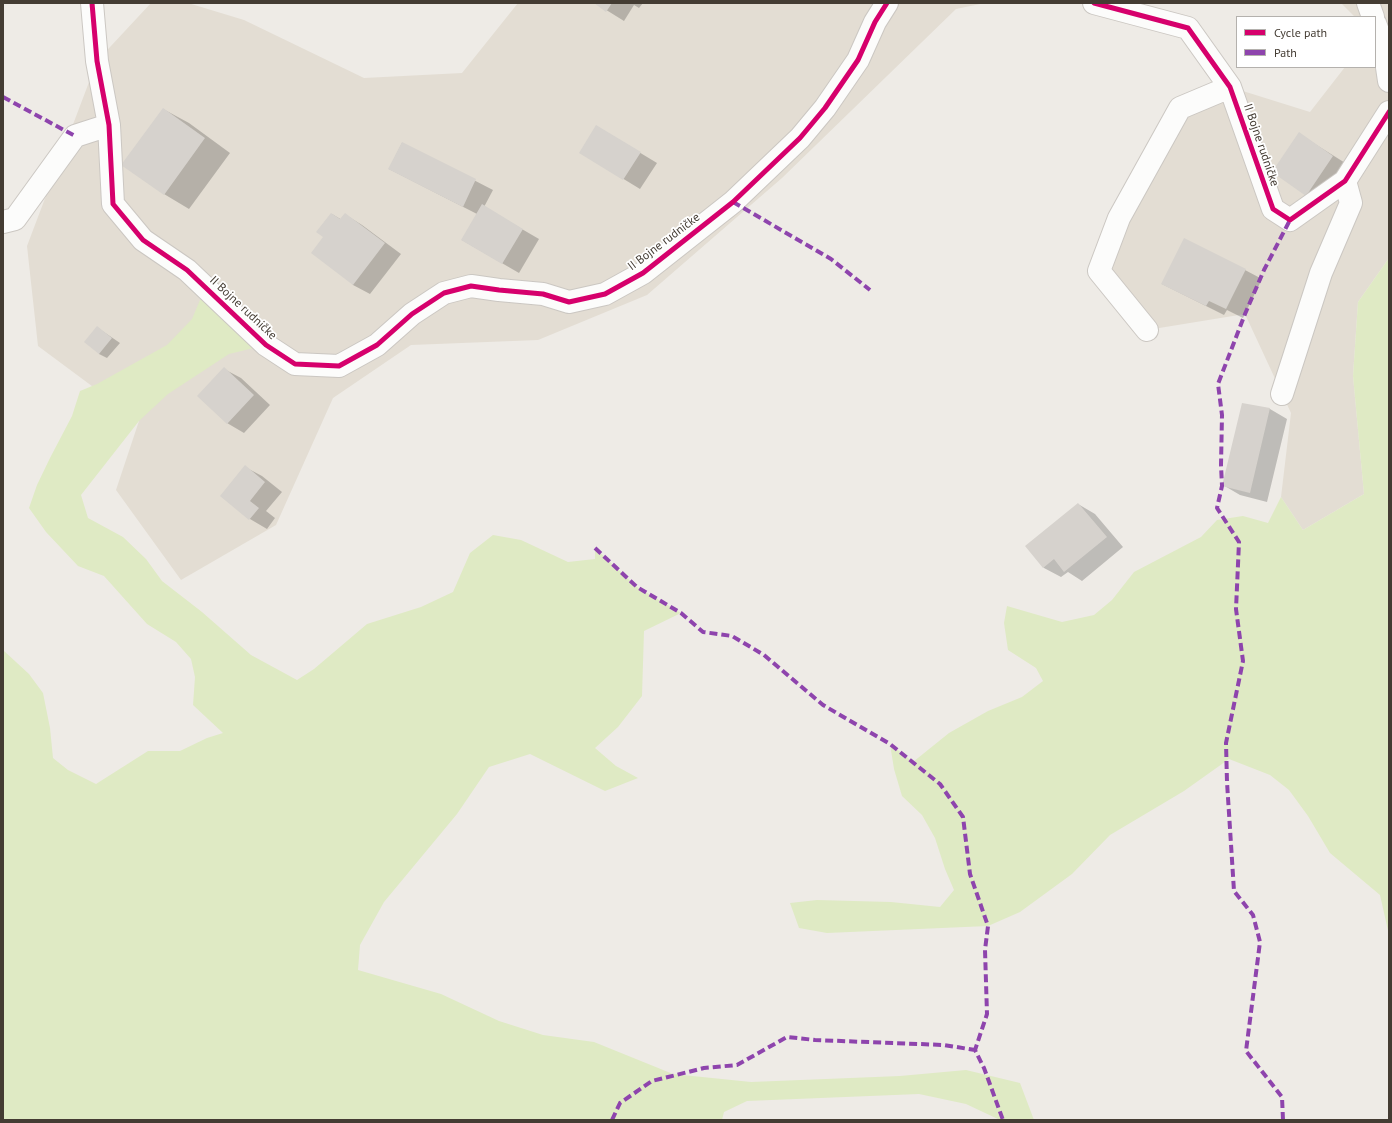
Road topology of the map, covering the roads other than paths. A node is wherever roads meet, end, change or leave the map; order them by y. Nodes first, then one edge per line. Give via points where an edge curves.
1 (92, 3) edge
2 (887, 3) edge
3 (1094, 3) edge
4 (1368, 3) edge
5 (1373, 16) edge
6 (1376, 26) edge
7 (1389, 81) edge
8 (1230, 87) junction
9 (1389, 112) edge
10 (109, 125) junction
11 (1346, 181) junction
12 (3, 222) edge
13 (1147, 330) dead end
14 (1282, 394) dead end

1 - 10 street, II Bojne rudničke via 97,61
2 - 10 street, II Bojne rudničke via 875,22 858,60 825,108 800,138 734,202 643,273 605,294 569,302 543,294 472,286 444,293 412,314 377,345 339,366 295,364 266,346 187,270 143,240 113,204
3 - 8 street, II Bojne rudničke via 1188,28
4 - 5 street
6 - 7 street via 1384,47
8 - 11 street, II Bojne rudničke via 1273,208 1290,220
8 - 13 street via 1180,108 1119,218 1098,271
9 - 11 street, II Bojne rudničke
10 - 12 street via 75,136 15,219
11 - 14 street via 1351,204 1321,273

